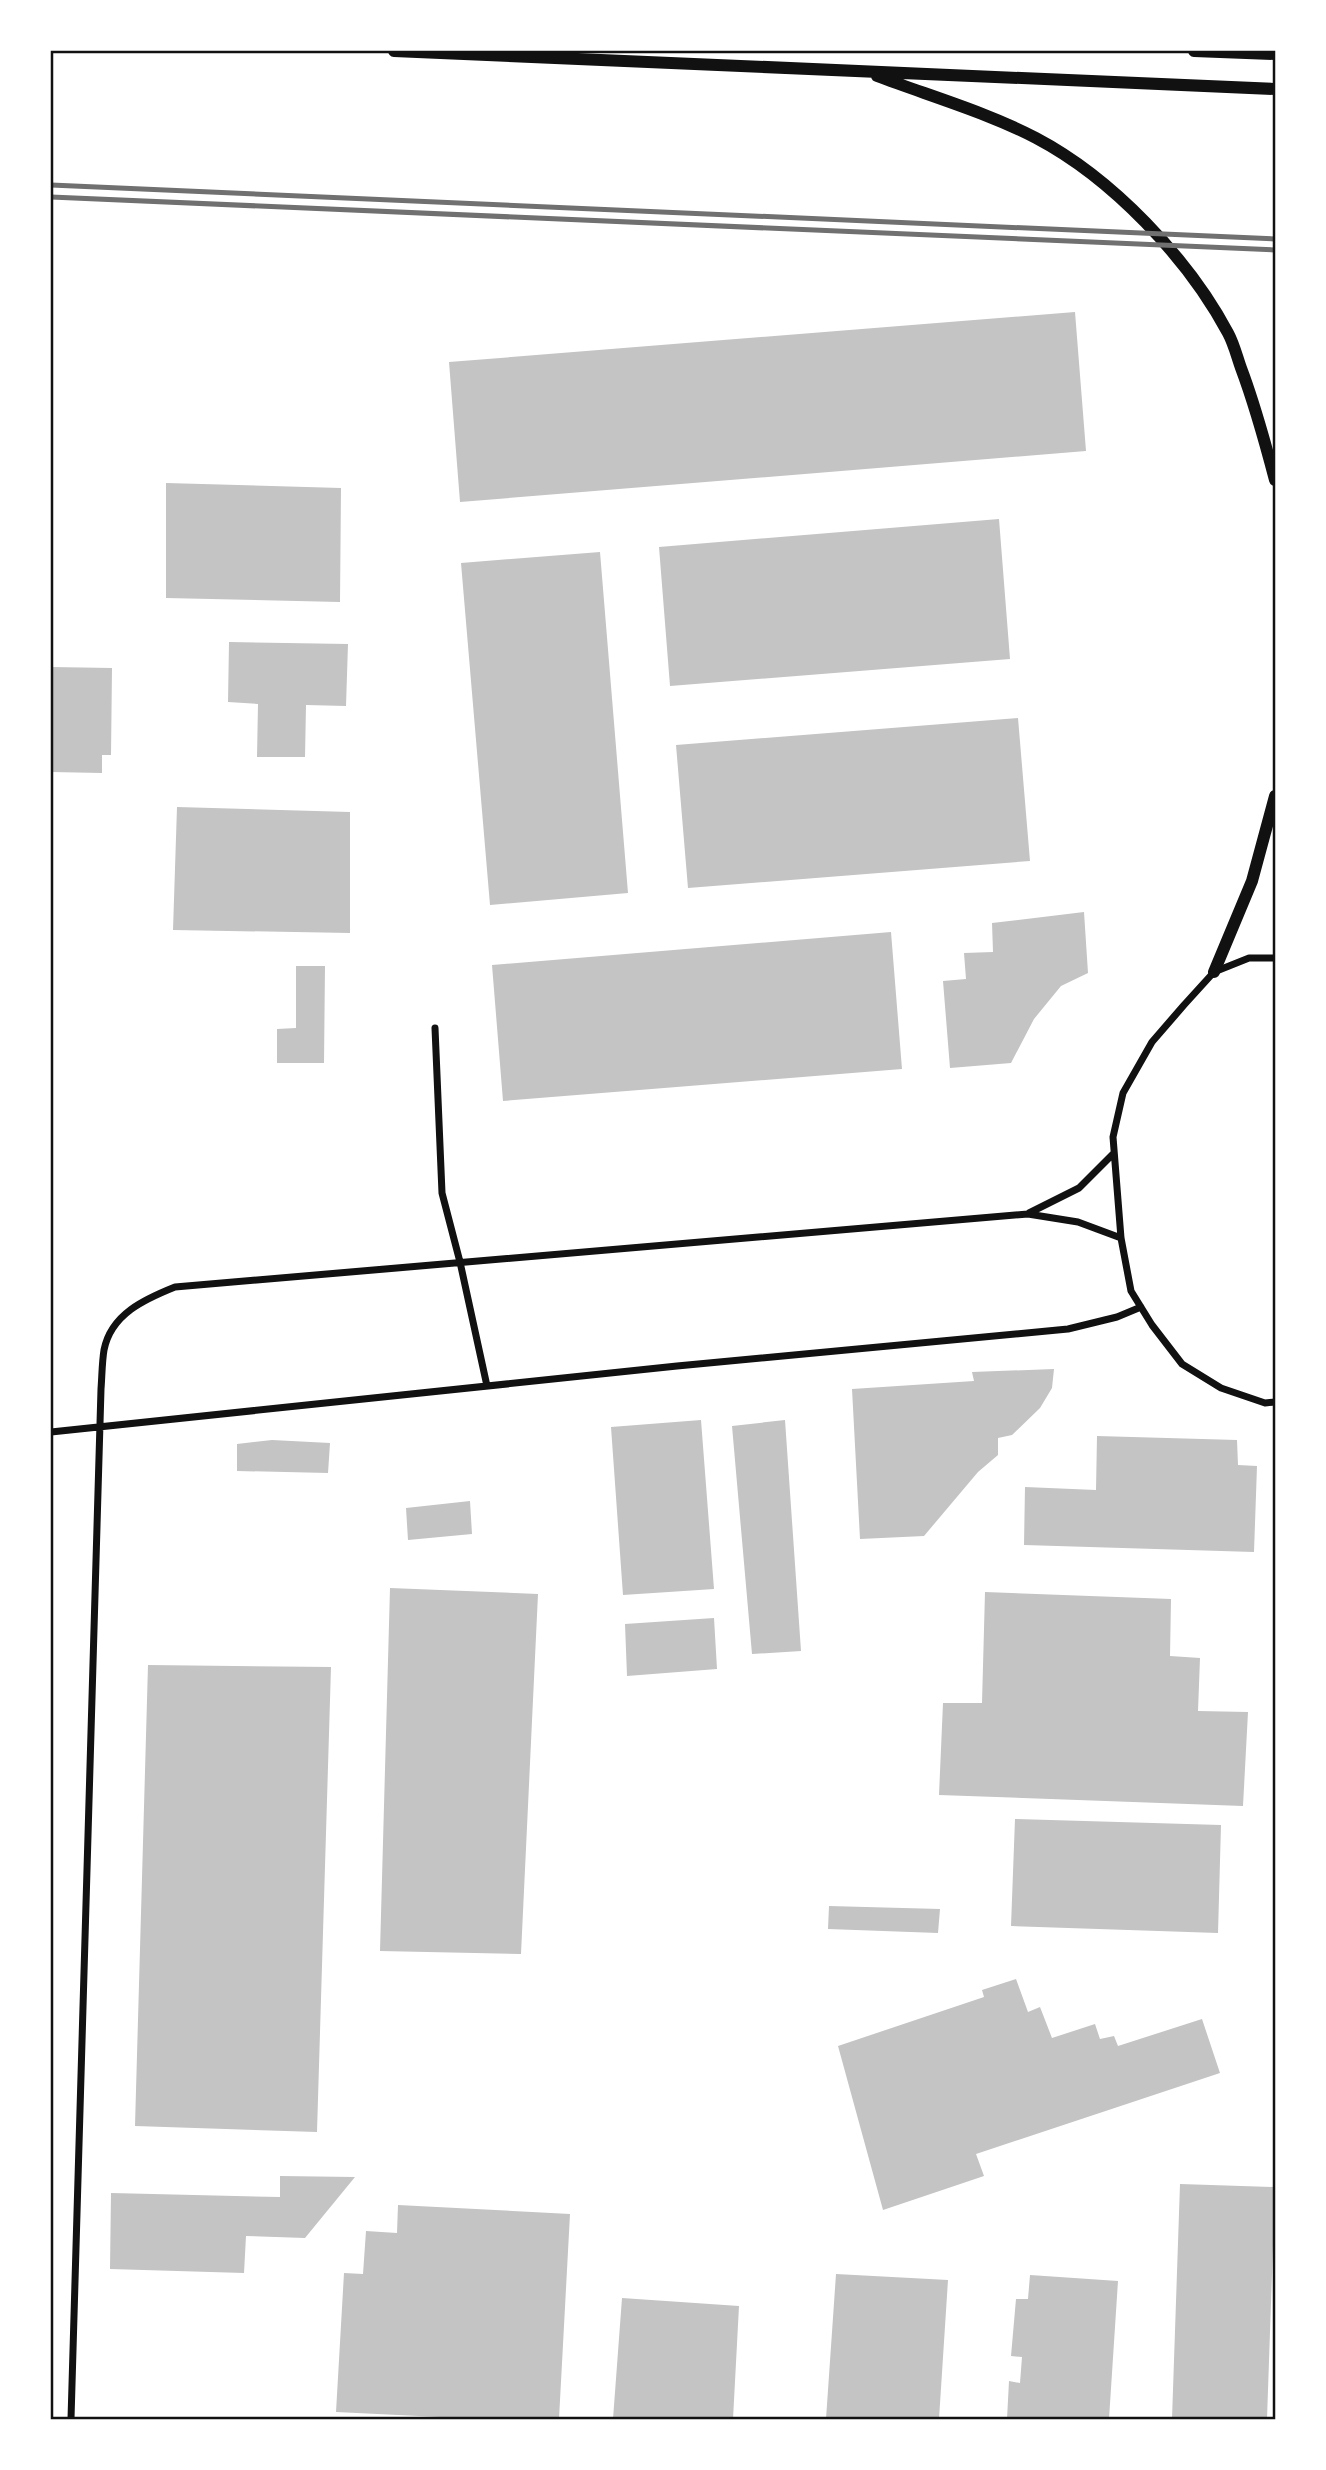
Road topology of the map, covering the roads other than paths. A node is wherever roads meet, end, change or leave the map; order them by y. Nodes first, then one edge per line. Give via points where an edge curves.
1 (394, 51) edge
2 (1194, 51) edge
3 (1275, 54) edge
4 (863, 71) junction
5 (1275, 89) edge
6 (1275, 480) edge
7 (1275, 796) edge
8 (1275, 958) edge
9 (1214, 972) junction
10 (435, 1028) dead end
11 (1113, 1154) junction
12 (1028, 1214) junction
13 (1121, 1238) junction
14 (460, 1262) junction
15 (1141, 1307) junction
16 (487, 1386) junction
17 (1275, 1402) edge
18 (99, 1427) junction
19 (51, 1432) edge
20 (71, 2419) edge

1 - 4 highway
2 - 3 highway
4 - 5 highway
4 - 6 highway via 1036,138 1117,194 1189,271 1229,335 1255,404
7 - 9 highway via 1252,881
8 - 9 street via 1250,958
9 - 11 street via 1152,1042 1123,1093
10 - 14 street via 442,1193
11 - 12 street via 1079,1188
11 - 13 street
12 - 13 street via 1078,1222
12 - 14 street
13 - 15 street via 1131,1291
14 - 16 street
14 - 18 street via 176,1287 149,1298 120,1317 104,1347
15 - 16 street via 1068,1329
15 - 17 street via 1182,1364 1221,1388
16 - 18 street
18 - 19 street
18 - 20 street

